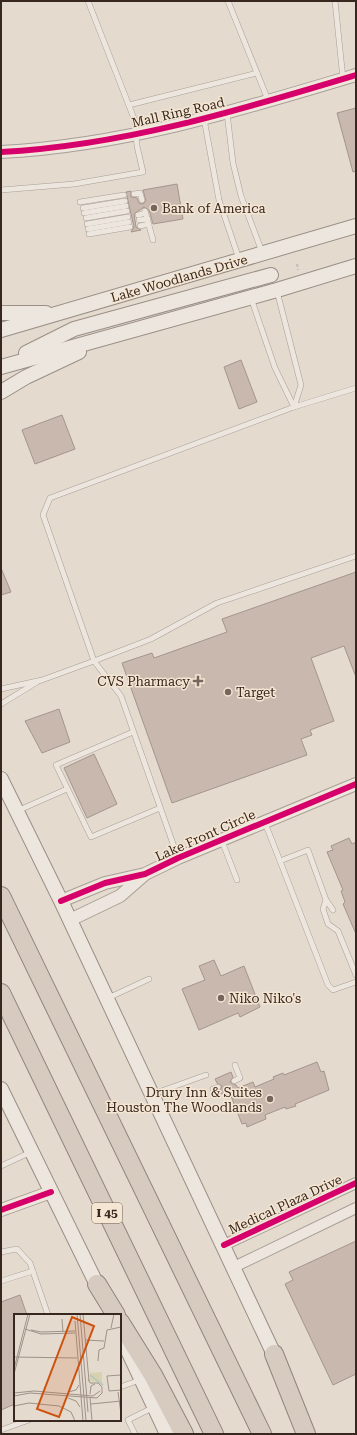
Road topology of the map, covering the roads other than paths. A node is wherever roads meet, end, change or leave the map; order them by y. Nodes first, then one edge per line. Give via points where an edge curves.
1 (88, 1) edge
2 (228, 1) edge
3 (335, 1) edge
4 (257, 73) junction
5 (356, 75) edge
6 (344, 79) junction
7 (268, 100) junction
8 (129, 105) junction
9 (227, 113) junction
10 (204, 119) junction
11 (137, 134) junction
12 (1, 152) edge
13 (1, 190) edge
14 (135, 197) dead end
15 (142, 199) dead end
16 (80, 202) dead end
17 (127, 211) junction
18 (147, 217) junction
19 (86, 221) junction
20 (356, 226) edge
21 (153, 240) dead end
22 (263, 255) junction
23 (239, 261) junction
24 (356, 266) edge
25 (271, 275) junction
26 (246, 281) junction
27 (277, 290) junction
28 (251, 297) junction
29 (1, 312) edge
30 (55, 313) junction
31 (148, 325) junction
32 (1, 330) edge
33 (1, 366) edge
34 (356, 388) edge
35 (1, 392) edge
36 (294, 407) junction
37 (356, 556) edge
38 (94, 661) junction
39 (42, 680) junction
40 (1, 689) edge
41 (1, 704) edge
42 (133, 732) junction
43 (1, 779) edge
44 (356, 784) edge
45 (68, 789) junction
46 (160, 808) junction
47 (17, 812) junction
48 (264, 822) junction
49 (221, 840) junction
50 (178, 858) junction
51 (280, 861) junction
52 (145, 874) junction
53 (237, 880) dead end
54 (1, 896) edge
55 (326, 900) junction
56 (61, 901) junction
57 (334, 910) dead end
58 (70, 920) junction
59 (338, 923) dead end
60 (338, 931) junction
61 (356, 975) edge
62 (149, 979) dead end
63 (356, 982) edge
64 (1, 993) edge
65 (106, 999) junction
66 (235, 1065) dead end
67 (206, 1075) dead end
68 (234, 1081) dead end
69 (218, 1087) dead end
70 (1, 1089) edge
71 (213, 1089) dead end
72 (152, 1094) junction
73 (32, 1152) junction
74 (1, 1166) edge
75 (356, 1183) edge
76 (51, 1192) junction
77 (356, 1208) edge
78 (1, 1210) edge
79 (224, 1245) junction
80 (1, 1252) edge
81 (234, 1267) junction
82 (33, 1271) junction
83 (1, 1282) edge
84 (97, 1284) junction
85 (48, 1314) edge
86 (111, 1314) edge
87 (115, 1314) edge
88 (121, 1324) edge
89 (121, 1336) edge
90 (274, 1354) junction
91 (142, 1379) junction
92 (121, 1387) edge
93 (154, 1407) junction
94 (26, 1421) edge
95 (1, 1430) edge
96 (135, 1434) edge
97 (167, 1434) edge
98 (184, 1434) edge
99 (214, 1434) edge
100 (262, 1434) edge
101 (306, 1434) edge
102 (310, 1434) edge

1 - 8 lane
2 - 4 lane
3 - 6 lane
4 - 7 lane
4 - 8 lane
5 - 6 street, Mall Ring Road
6 - 7 street, Mall Ring Road
7 - 9 street, Mall Ring Road
8 - 11 lane
9 - 10 street, Mall Ring Road
9 - 22 lane via 233,163 241,196
10 - 11 street, Mall Ring Road
10 - 23 lane via 219,200
11 - 12 street, Mall Ring Road via 60,147
11 - 13 lane via 142,172 74,184
14 - 15 lane via 140,193
16 - 17 lane
17 - 19 lane
17 - 19 lane
17 - 19 lane
18 - 18 lane via 139,220
18 - 21 lane
20 - 22 main road, Lake Woodlands Drive
22 - 23 main road, Lake Woodlands Drive
22 - 25 main road
23 - 26 main road
23 - 30 main road, Lake Woodlands Drive
24 - 27 main road
25 - 26 main road
25 - 27 main road
26 - 28 main road
26 - 33 main road via 74,329
27 - 28 main road
27 - 36 lane via 301,386
28 - 31 main road
28 - 36 lane via 274,368
29 - 30 main road
30 - 32 main road, Lake Woodlands Drive
31 - 33 main road
31 - 35 main road via 86,348
34 - 36 lane
36 - 38 lane via 50,498 43,514
37 - 38 lane via 216,603 151,638
38 - 39 lane
38 - 42 lane via 120,696
39 - 40 lane
39 - 41 lane
42 - 45 lane via 56,765
42 - 46 lane
43 - 47 main road
44 - 48 street, Lake Front Circle
45 - 46 lane via 91,838
45 - 47 lane
46 - 50 lane
47 - 56 main road
48 - 49 street, Lake Front Circle
48 - 51 lane
49 - 50 street, Lake Front Circle
49 - 53 lane
50 - 52 street, Lake Front Circle
51 - 55 lane via 308,850
51 - 63 lane via 328,985 333,990
52 - 56 street, Lake Front Circle via 105,883
52 - 58 street, Lake Front Circle via 120,896
54 - 100 highway
55 - 57 lane
55 - 60 lane via 323,908 328,924
56 - 58 main road
58 - 65 main road
59 - 60 lane
60 - 61 lane
62 - 65 lane
64 - 99 highway, I 45
65 - 72 main road
66 - 68 lane via 240,1078
67 - 72 lane
69 - 71 lane
70 - 73 main road via 7,1106
72 - 79 main road
73 - 74 lane
73 - 76 main road
75 - 79 street, Medical Plaza Drive
76 - 78 street
76 - 84 main road
77 - 81 street
79 - 81 main road
80 - 82 lane via 17,1249 25,1255
81 - 90 main road
82 - 83 lane
82 - 85 lane
84 - 86 main road
84 - 87 highway
88 - 98 highway via 153,1375
89 - 91 main road
90 - 101 highway
90 - 102 main road
91 - 92 lane
91 - 93 main road
93 - 96 lane via 128,1420
93 - 97 main road
94 - 95 lane

